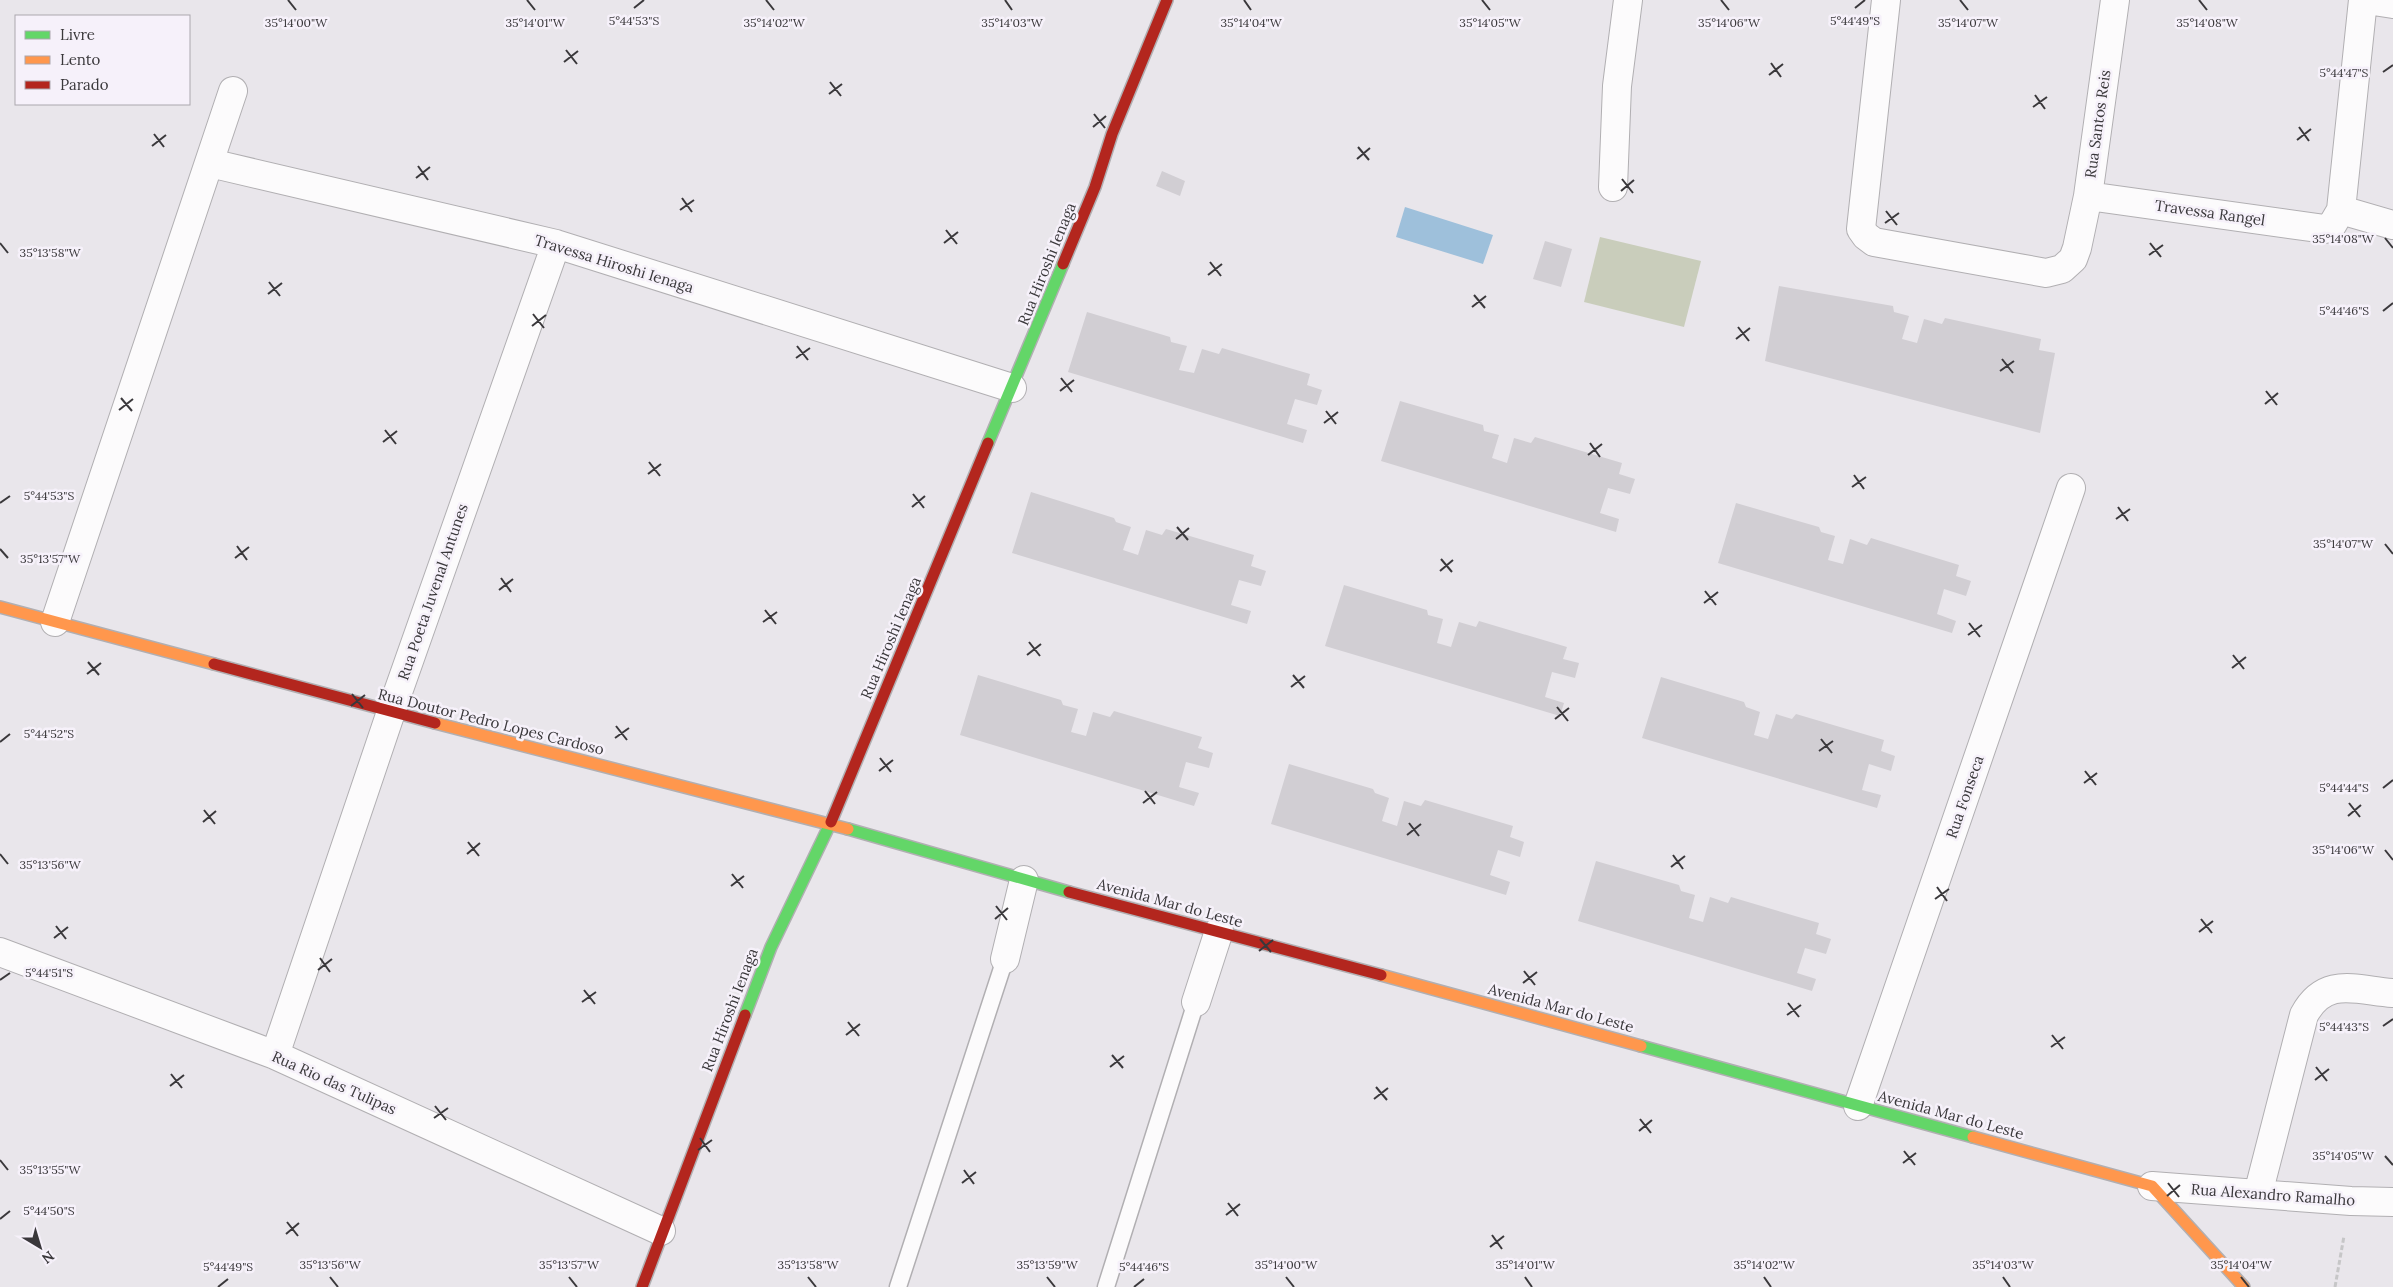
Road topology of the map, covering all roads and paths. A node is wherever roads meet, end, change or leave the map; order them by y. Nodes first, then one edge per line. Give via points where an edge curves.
1 (1167, 0) edge
2 (1628, 0) edge
3 (1886, 0) edge
4 (2115, 0) edge
5 (2363, 0) edge
6 (2367, 0) edge
7 (2393, 4) edge
8 (232, 91) dead end
9 (210, 163) junction
10 (1613, 187) dead end
11 (2088, 196) junction
12 (2336, 218) junction
13 (2393, 225) edge
14 (556, 244) junction
15 (1012, 388) junction
16 (2071, 488) dead end
17 (0, 607) edge
18 (56, 622) junction
19 (391, 712) junction
20 (830, 824) junction
21 (1024, 880) junction
22 (1219, 931) junction
23 (0, 952) edge
24 (1005, 960) joint
25 (2393, 994) edge
26 (1196, 1002) joint
27 (275, 1055) junction
28 (1858, 1106) junction
29 (2152, 1186) junction
30 (2258, 1194) junction
31 (2351, 1201) junction
32 (2393, 1202) edge
33 (661, 1231) junction
34 (642, 1287) edge
35 (898, 1287) edge
36 (1106, 1287) edge
37 (2244, 1287) edge
38 (2334, 1287) edge

1 - 15 street, Rua Hiroshi Ienaga via 1112,134 1095,187
2 - 10 street via 1617,86
3 - 11 street, Rua Santos Reis via 1860,220 1866,236 1874,242 2046,273 2062,269 2073,259
4 - 11 street, Rua Santos Reis
5 - 12 street
6 - 7 street
8 - 9 street
9 - 14 street, Travessa Hiroshi Ienaga
9 - 18 street
11 - 12 street, Travessa Rangel via 2325,229
12 - 13 street, Travessa Rangel
14 - 15 street, Travessa Hiroshi Ienaga
14 - 19 street, Rua Poeta Juvenal Antunes
15 - 20 street, Rua Hiroshi Ienaga
16 - 28 street, Rua Fonseca
17 - 18 street, Rua Doutor Pedro Lopes Cardoso
18 - 19 street, Rua Doutor Pedro Lopes Cardoso
19 - 20 street, Rua Doutor Pedro Lopes Cardoso
19 - 27 street, Rua Poeta Juvenal Antunes
20 - 21 street, Avenida Mar do Leste
20 - 33 street, Rua Hiroshi Ienaga via 771,947
21 - 22 street, Avenida Mar do Leste
21 - 24 street
22 - 26 street
22 - 28 street, Avenida Mar do Leste
23 - 27 street, Rua Rio das Tulipas
24 - 35 lane
25 - 30 street via 2333,988 2311,1001 2304,1015
26 - 36 lane
27 - 33 street, Rua Rio das Tulipas
28 - 29 street, Avenida Mar do Leste
29 - 30 street, Rua Alexandro Ramalho
29 - 37 street
30 - 31 street, Rua Alexandro Ramalho
31 - 32 street, Rua Alexandro Ramalho
31 - 38 path
33 - 34 street, Rua Hiroshi Ienaga

